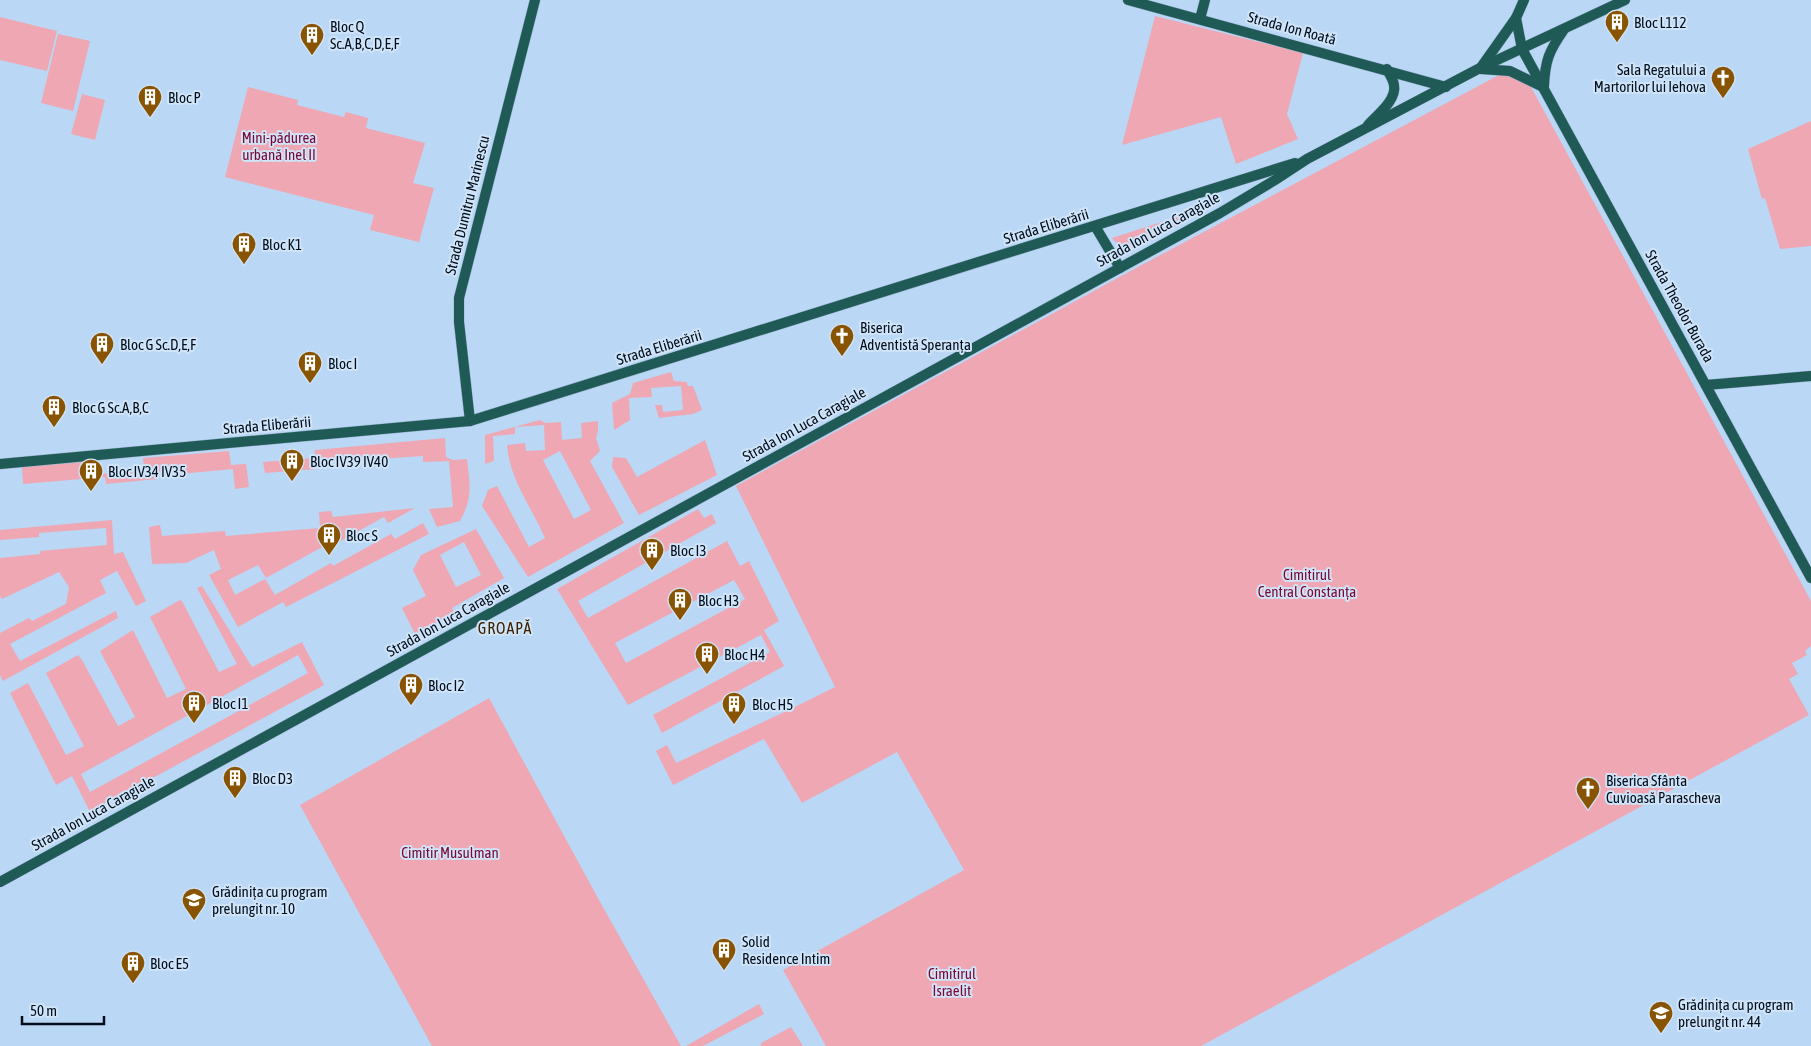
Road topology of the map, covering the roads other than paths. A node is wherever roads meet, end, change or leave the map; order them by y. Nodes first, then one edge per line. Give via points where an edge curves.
1 (535, 0) edge
2 (1128, 0) edge
3 (1205, 0) edge
4 (1524, 0) edge
5 (1625, 0) edge
6 (1516, 18) junction
7 (1200, 19) junction
8 (1564, 29) junction
9 (1522, 49) junction
10 (1480, 68) junction
11 (1387, 69) junction
12 (1446, 86) junction
13 (1544, 87) junction
14 (1364, 130) junction
15 (1307, 159) junction
16 (1095, 226) junction
17 (1120, 268) junction
18 (1811, 376) edge
19 (1706, 385) junction
20 (470, 421) junction
21 (0, 464) edge
22 (1811, 578) edge
23 (0, 882) edge

1 - 20 street, Strada Dumitru Marinescu via 459,298
2 - 7 street, Strada Ion Roată
3 - 7 street
4 - 6 street
5 - 8 street, Strada Ion Luca Caragiale
6 - 9 street, Strada Theodor Burada
6 - 10 street
7 - 11 street, Strada Ion Roată
8 - 9 street, Strada Ion Luca Caragiale
8 - 13 street via 1546,60
9 - 10 street, Strada Ion Luca Caragiale
9 - 13 street, Strada Theodor Burada
10 - 12 street, Strada Ion Luca Caragiale
10 - 13 street via 1510,71
11 - 12 street, Strada Ion Roată
11 - 14 street via 1394,94
12 - 14 street, Strada Ion Luca Caragiale
13 - 19 street, Strada Theodor Burada
14 - 15 street, Strada Ion Luca Caragiale
15 - 16 street, Strada Eliberării
15 - 17 street, Strada Ion Luca Caragiale
16 - 17 street
16 - 20 street, Strada Eliberării
17 - 23 street, Strada Ion Luca Caragiale
18 - 19 street
19 - 22 street, Strada Theodor Burada
20 - 21 street, Strada Eliberării

